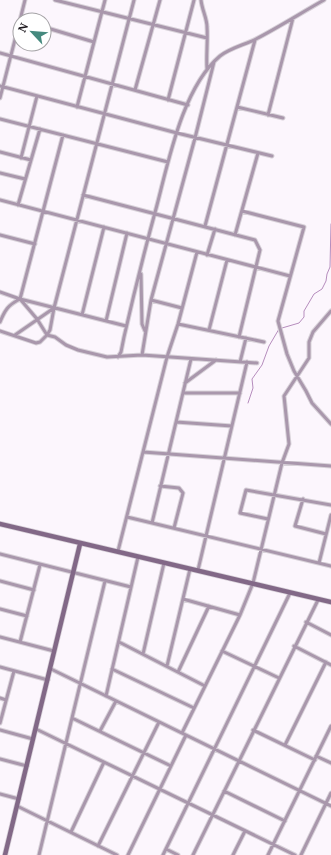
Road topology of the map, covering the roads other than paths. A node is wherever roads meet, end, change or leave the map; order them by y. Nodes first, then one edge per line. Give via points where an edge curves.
1 (25, 0) edge
2 (55, 0) edge
3 (75, 0) edge
4 (105, 0) edge
5 (134, 0) edge
6 (160, 0) edge
7 (194, 0) edge
8 (201, 0) edge
9 (324, 0) edge
10 (74, 5) junction
11 (22, 12) edge
12 (102, 12) junction
13 (294, 17) junction
14 (129, 19) junction
15 (153, 25) junction
16 (52, 29) edge
17 (185, 33) junction
18 (207, 38) junction
19 (255, 40) junction
20 (94, 42) junction
21 (12, 51) edge
22 (0, 53) edge
23 (11, 55) junction
24 (214, 62) junction
25 (207, 69) junction
26 (85, 76) junction
27 (112, 84) junction
28 (1, 86) edge
29 (134, 90) junction
30 (37, 96) junction
31 (0, 98) edge
32 (168, 100) junction
33 (188, 105) junction
34 (78, 106) junction
35 (237, 107) junction
36 (104, 114) junction
37 (268, 115) junction
38 (283, 118) dead end
39 (0, 119) edge
40 (29, 127) junction
41 (40, 129) junction
42 (176, 133) junction
43 (62, 135) junction
44 (195, 138) junction
45 (96, 144) junction
46 (227, 145) junction
47 (0, 152) edge
48 (258, 153) junction
49 (272, 156) dead end
50 (21, 158) junction
51 (31, 160) junction
52 (168, 162) junction
53 (0, 172) edge
54 (25, 179) junction
55 (83, 195) junction
56 (0, 200) edge
57 (18, 205) junction
58 (242, 210) junction
59 (43, 211) junction
60 (154, 214) junction
61 (173, 219) junction
62 (76, 220) junction
63 (205, 226) junction
64 (104, 227) junction
65 (214, 229) junction
66 (127, 233) junction
67 (0, 235) edge
68 (235, 235) junction
69 (148, 239) junction
70 (35, 244) junction
71 (167, 244) junction
72 (197, 252) junction
73 (207, 255) junction
74 (227, 260) junction
75 (256, 268) junction
76 (140, 270) junction
77 (290, 276) junction
78 (0, 292) edge
79 (20, 299) junction
80 (151, 300) junction
81 (54, 308) junction
82 (182, 308) junction
83 (331, 312) edge
84 (82, 315) junction
85 (37, 319) junction
86 (106, 321) junction
87 (0, 322) edge
88 (178, 324) junction
89 (126, 326) junction
90 (209, 330) junction
91 (0, 331) edge
92 (146, 332) junction
93 (16, 335) junction
94 (47, 335) junction
95 (239, 337) junction
96 (246, 338) junction
97 (264, 342) dead end
98 (142, 355) junction
99 (118, 357) junction
100 (167, 357) junction
101 (191, 358) junction
102 (216, 360) junction
103 (240, 362) junction
104 (248, 362) junction
105 (257, 363) dead end
106 (297, 376) junction
107 (185, 383) junction
108 (183, 393) junction
109 (240, 393) junction
110 (176, 422) junction
111 (331, 424) edge
112 (232, 426) junction
113 (143, 452) junction
114 (168, 454) junction
115 (225, 459) junction
116 (282, 463) junction
117 (331, 466) edge
118 (160, 486) junction
119 (274, 494) junction
120 (303, 499) junction
121 (331, 505) edge
122 (331, 514) edge
123 (127, 517) junction
124 (268, 520) junction
125 (152, 523) junction
126 (0, 524) edge
127 (174, 528) junction
128 (326, 534) junction
129 (206, 536) junction
130 (80, 544) junction
131 (261, 549) junction
132 (118, 551) junction
133 (0, 554) edge
134 (138, 557) junction
135 (164, 563) junction
136 (318, 563) junction
137 (40, 565) junction
138 (331, 566) edge
139 (190, 569) junction
140 (198, 570) junction
141 (74, 574) junction
142 (0, 581) edge
143 (106, 581) junction
144 (253, 583) junction
145 (132, 587) junction
146 (34, 590) junction
147 (290, 592) junction
148 (183, 598) junction
149 (318, 600) junction
150 (331, 601) edge
151 (209, 606) junction
152 (0, 609) edge
153 (240, 615) junction
154 (27, 616) junction
155 (306, 622) junction
156 (331, 635) edge
157 (0, 636) edge
158 (20, 642) junction
159 (119, 642) junction
160 (294, 646) junction
161 (55, 651) junction
162 (222, 651) junction
163 (143, 654) junction
164 (326, 662) junction
165 (331, 665) edge
166 (167, 666) junction
167 (254, 666) junction
168 (0, 667) edge
169 (51, 669) junction
170 (112, 669) junction
171 (14, 671) junction
172 (178, 672) junction
173 (278, 678) junction
174 (48, 680) junction
175 (81, 684) junction
176 (205, 686) junction
177 (106, 696) junction
178 (0, 698) edge
179 (6, 700) junction
180 (116, 701) junction
181 (194, 708) junction
182 (72, 718) junction
183 (159, 722) junction
184 (0, 723) edge
185 (331, 726) edge
186 (36, 729) junction
187 (0, 730) edge
188 (253, 730) junction
189 (100, 731) junction
190 (182, 733) junction
191 (329, 733) edge
192 (186, 735) junction
193 (34, 739) junction
194 (66, 743) junction
195 (285, 745) junction
196 (214, 749) junction
197 (144, 753) junction
198 (316, 756) junction
199 (0, 760) edge
200 (315, 760) junction
201 (238, 761) junction
202 (104, 762) junction
203 (331, 763) edge
204 (27, 766) junction
205 (171, 766) junction
206 (133, 776) junction
207 (160, 789) junction
208 (300, 790) junction
209 (224, 791) junction
210 (331, 793) edge
211 (0, 794) edge
212 (19, 799) junction
213 (188, 803) junction
214 (326, 803) junction
215 (17, 806) junction
216 (331, 806) edge
217 (212, 815) junction
218 (48, 821) junction
219 (285, 821) junction
220 (245, 831) junction
221 (70, 832) junction
222 (273, 844) junction
223 (98, 846) junction
224 (166, 849) junction
225 (5, 855) edge
226 (39, 855) edge
227 (117, 855) edge
228 (128, 855) edge
229 (163, 855) edge
230 (178, 855) edge
231 (193, 855) edge
232 (233, 855) edge
233 (268, 855) edge
234 (295, 855) edge
235 (300, 855) edge

1 - 11 street
2 - 10 street
3 - 10 street
4 - 12 street
5 - 14 street
6 - 15 street
7 - 17 street
8 - 18 street via 206,17
9 - 13 street
10 - 12 street
12 - 14 street
12 - 20 street
13 - 19 street
13 - 37 street
14 - 15 street
14 - 27 street
15 - 17 street
15 - 29 street
16 - 20 street
17 - 18 street
17 - 32 street
18 - 25 street
19 - 24 street via 227,51
19 - 35 street
20 - 26 street
21 - 23 street
22 - 23 street
23 - 26 street
23 - 28 street
24 - 25 street
24 - 44 street
25 - 33 street
26 - 27 street
26 - 34 street
27 - 29 street
27 - 36 street
28 - 30 street
28 - 31 street
29 - 32 street
30 - 34 street
30 - 40 street
32 - 33 street
33 - 42 street
34 - 36 street
35 - 37 street
35 - 46 street
36 - 42 street
36 - 45 street
37 - 38 street
39 - 40 street
40 - 41 street
40 - 50 street
41 - 43 street
41 - 51 street
42 - 44 street
42 - 52 street
43 - 45 street
43 - 59 street
44 - 46 street
44 - 61 street
45 - 52 street
45 - 55 street
46 - 48 street
46 - 63 street
47 - 50 street
48 - 49 street
48 - 58 street
50 - 51 street
51 - 54 street
52 - 60 street
53 - 54 street
54 - 57 street
55 - 60 street
55 - 62 street
56 - 57 street
57 - 59 street
58 - 68 street
58 - 77 street via 304,227
59 - 62 street
59 - 70 street
60 - 61 street
60 - 69 street
61 - 63 street
61 - 71 street
62 - 64 street
62 - 81 street
63 - 65 street
64 - 66 street
64 - 84 street
65 - 68 street
65 - 73 street
66 - 69 street
66 - 86 street
67 - 70 street
68 - 75 street via 255,240 260,250
69 - 71 street
69 - 76 street
70 - 79 street
71 - 72 street
71 - 80 street
72 - 73 street
72 - 82 street
73 - 74 street
74 - 75 street
74 - 90 street
75 - 77 street
75 - 95 street
76 - 89 street
76 - 92 street via 142,324
77 - 106 street via 278,321 287,354
78 - 79 street
79 - 81 street
79 - 85 street
79 - 87 street via 6,308
80 - 82 street
80 - 92 street
81 - 84 street
81 - 85 street
81 - 94 street
82 - 88 street
83 - 106 street via 313,332 309,342 309,358
84 - 86 street
85 - 93 street
85 - 94 street
86 - 89 street
88 - 90 street
88 - 100 street
89 - 99 street
90 - 95 street
91 - 93 street
92 - 98 street
93 - 94 street via 36,343
94 - 99 street via 78,350
95 - 96 street
96 - 97 street
96 - 103 street
98 - 99 street
98 - 100 street
100 - 101 street
100 - 113 street
101 - 102 street
101 - 107 street
102 - 103 street
102 - 107 street
103 - 104 street
104 - 105 street
104 - 109 street
106 - 111 street via 312,404
106 - 116 street via 284,396 290,444
107 - 108 street
108 - 109 street
108 - 110 street
109 - 112 street
110 - 112 street
110 - 114 street
112 - 115 street
113 - 114 street
113 - 123 street
114 - 115 street
114 - 118 street
115 - 116 street
115 - 129 street
116 - 117 street
116 - 119 street
118 - 125 street
118 - 127 street via 178,488 183,493
119 - 120 street
119 - 124 street
119 - 124 street via 246,490 240,513
120 - 121 street
120 - 128 street via 295,526
122 - 128 street
123 - 125 street
123 - 132 street
124 - 131 street
125 - 127 street
126 - 130 street
127 - 129 street
128 - 136 street
129 - 131 street
129 - 140 street
130 - 132 street
130 - 141 street
131 - 136 street
131 - 144 street
132 - 134 street
133 - 137 street
134 - 135 street
134 - 145 street
135 - 139 street
135 - 163 street
136 - 138 street
137 - 141 street
137 - 146 street
139 - 140 street
139 - 148 street
140 - 144 street
141 - 143 street
141 - 161 street
142 - 146 street
143 - 145 street
143 - 175 street
144 - 147 street
144 - 153 street
145 - 159 street
146 - 154 street
147 - 149 street
147 - 167 street
148 - 151 street
148 - 166 street
149 - 150 street
149 - 155 street
151 - 153 street
151 - 172 street
152 - 154 street
153 - 162 street
154 - 158 street
155 - 156 street
155 - 160 street
157 - 158 street
158 - 161 street
159 - 163 street
159 - 170 street
160 - 164 street
160 - 173 street
161 - 169 street
162 - 167 street
162 - 176 street
163 - 166 street
164 - 165 street
164 - 195 street
166 - 172 street
167 - 173 street
167 - 196 street
168 - 171 street
169 - 174 street
169 - 175 street
170 - 177 street
170 - 181 street
171 - 174 street
171 - 179 street
172 - 176 street
173 - 188 street
174 - 186 street
175 - 177 street
175 - 182 street
176 - 181 street
177 - 180 street
178 - 179 street
179 - 184 street
180 - 183 street
180 - 189 street
181 - 190 street
182 - 189 street
182 - 194 street
183 - 190 street
183 - 197 street
185 - 191 street
186 - 193 street
186 - 194 street
187 - 193 street
188 - 195 street
188 - 201 street
189 - 197 street
190 - 192 street
191 - 198 street
192 - 196 street
192 - 205 street
193 - 204 street
194 - 202 street
194 - 218 street
195 - 200 street
196 - 201 street
196 - 213 street
197 - 205 street
197 - 206 street
198 - 200 street
198 - 203 street
199 - 204 street
200 - 208 street
201 - 208 street
201 - 209 street
202 - 206 street
202 - 221 street
204 - 212 street
205 - 207 street
206 - 207 street
206 - 223 street
207 - 213 street
207 - 228 street
208 - 214 street
208 - 219 street
209 - 217 street
209 - 219 street
210 - 214 street
211 - 212 street
212 - 215 street
213 - 217 street
213 - 224 street
214 - 216 street
214 - 235 street
215 - 218 street
215 - 225 street
217 - 220 street
217 - 231 street
218 - 221 street
218 - 226 street
219 - 222 street
220 - 222 street
220 - 232 street
221 - 223 street
222 - 233 street
222 - 234 street
223 - 227 street
224 - 229 street
224 - 230 street

